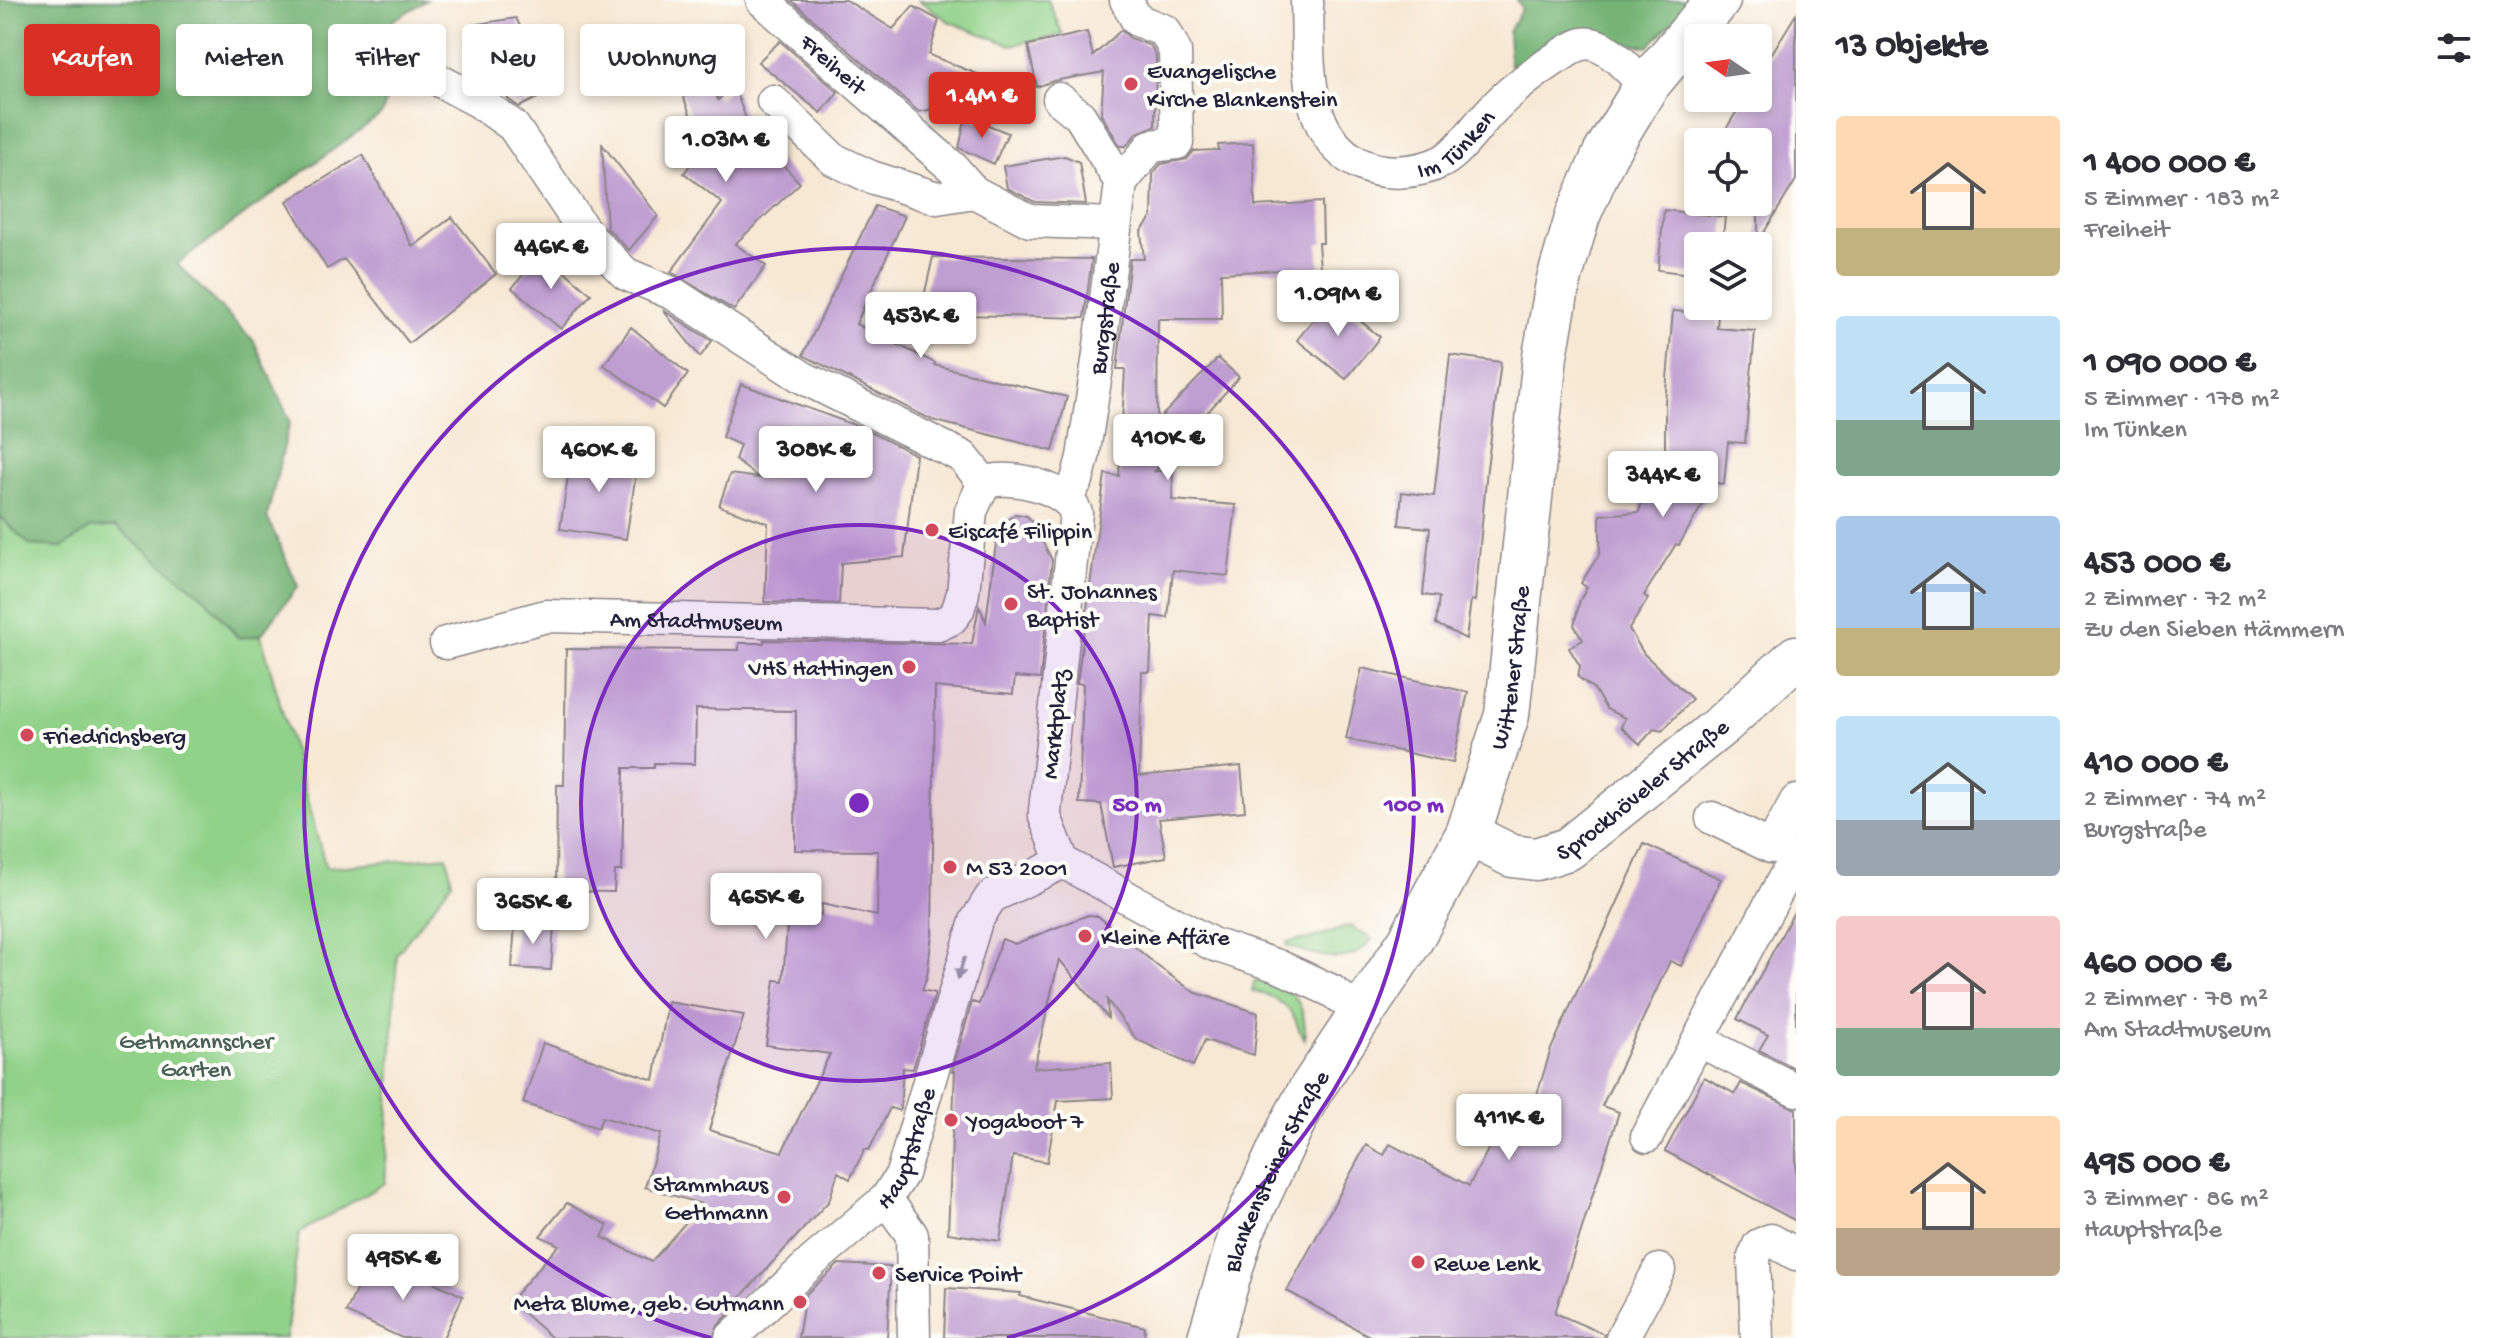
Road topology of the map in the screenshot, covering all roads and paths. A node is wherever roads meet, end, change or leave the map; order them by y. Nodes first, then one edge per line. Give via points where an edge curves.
1 (762, 0) edge
2 (1126, 0) edge
3 (1307, 0) edge
4 (1718, 0) edge
5 (446, 84) edge
6 (1646, 86) junction
7 (1059, 99) dead end
8 (773, 101) dead end
9 (1121, 183) junction
10 (974, 192) junction
11 (1115, 224) junction
12 (984, 483) junction
13 (1067, 497) junction
14 (446, 643) dead end
15 (1796, 657) edge
16 (1796, 801) edge
17 (1712, 818) dead end
18 (1468, 834) junction
19 (1796, 856) edge
20 (1063, 862) junction
21 (1361, 1013) junction
22 (1698, 1040) junction
23 (1796, 1090) edge
24 (1647, 1136) dead end
25 (886, 1199) junction
26 (1796, 1254) edge
27 (1659, 1270) dead end
28 (731, 1338) edge
29 (914, 1338) edge
30 (1210, 1338) edge
31 (1622, 1338) edge
32 (1757, 1338) edge

1 - 10 street, Freiheit
2 - 9 street via 1137,20 1165,31 1175,51 1177,143 1151,146
3 - 6 street, Im Tünken via 1311,96 1325,131 1344,156 1366,167 1396,172 1445,160 1524,79 1582,44 1608,51
4 - 6 main road, Wittener Straße
5 - 12 street via 513,126 587,235 626,274 674,294 802,377 963,457
6 - 18 main road, Wittener Straße via 1605,154 1578,215 1558,283 1545,356 1507,715
7 - 9 street via 1080,116
8 - 10 street via 833,159 871,177 937,198
9 - 11 street, Burgstraße
10 - 11 street, Freiheit via 1030,221
11 - 13 street, Burgstraße via 1083,457
12 - 13 street via 995,478
12 - 14 street, Am Stadtmuseum via 971,511 958,610 938,625 546,616
13 - 20 street, Marktplatz via 1076,513 1076,532 1045,817
15 - 18 street, Sprockhöveler Straße via 1723,724 1568,849 1536,859 1512,856
16 - 17 street via 1771,847
18 - 21 main road, Wittener Straße via 1410,941
19 - 22 street
20 - 21 street via 1212,944 1332,991
20 -> 25 street, Hauptstraße via 991,897 976,921 902,1174
21 - 30 main road, Blankensteiner Straße via 1310,1091 1266,1178 1234,1256
22 - 23 street
22 - 24 street
25 - 28 street, Hauptstraße
25 - 29 street via 912,1235
26 - 32 street via 1771,1240 1759,1245 1754,1257
27 - 31 street

